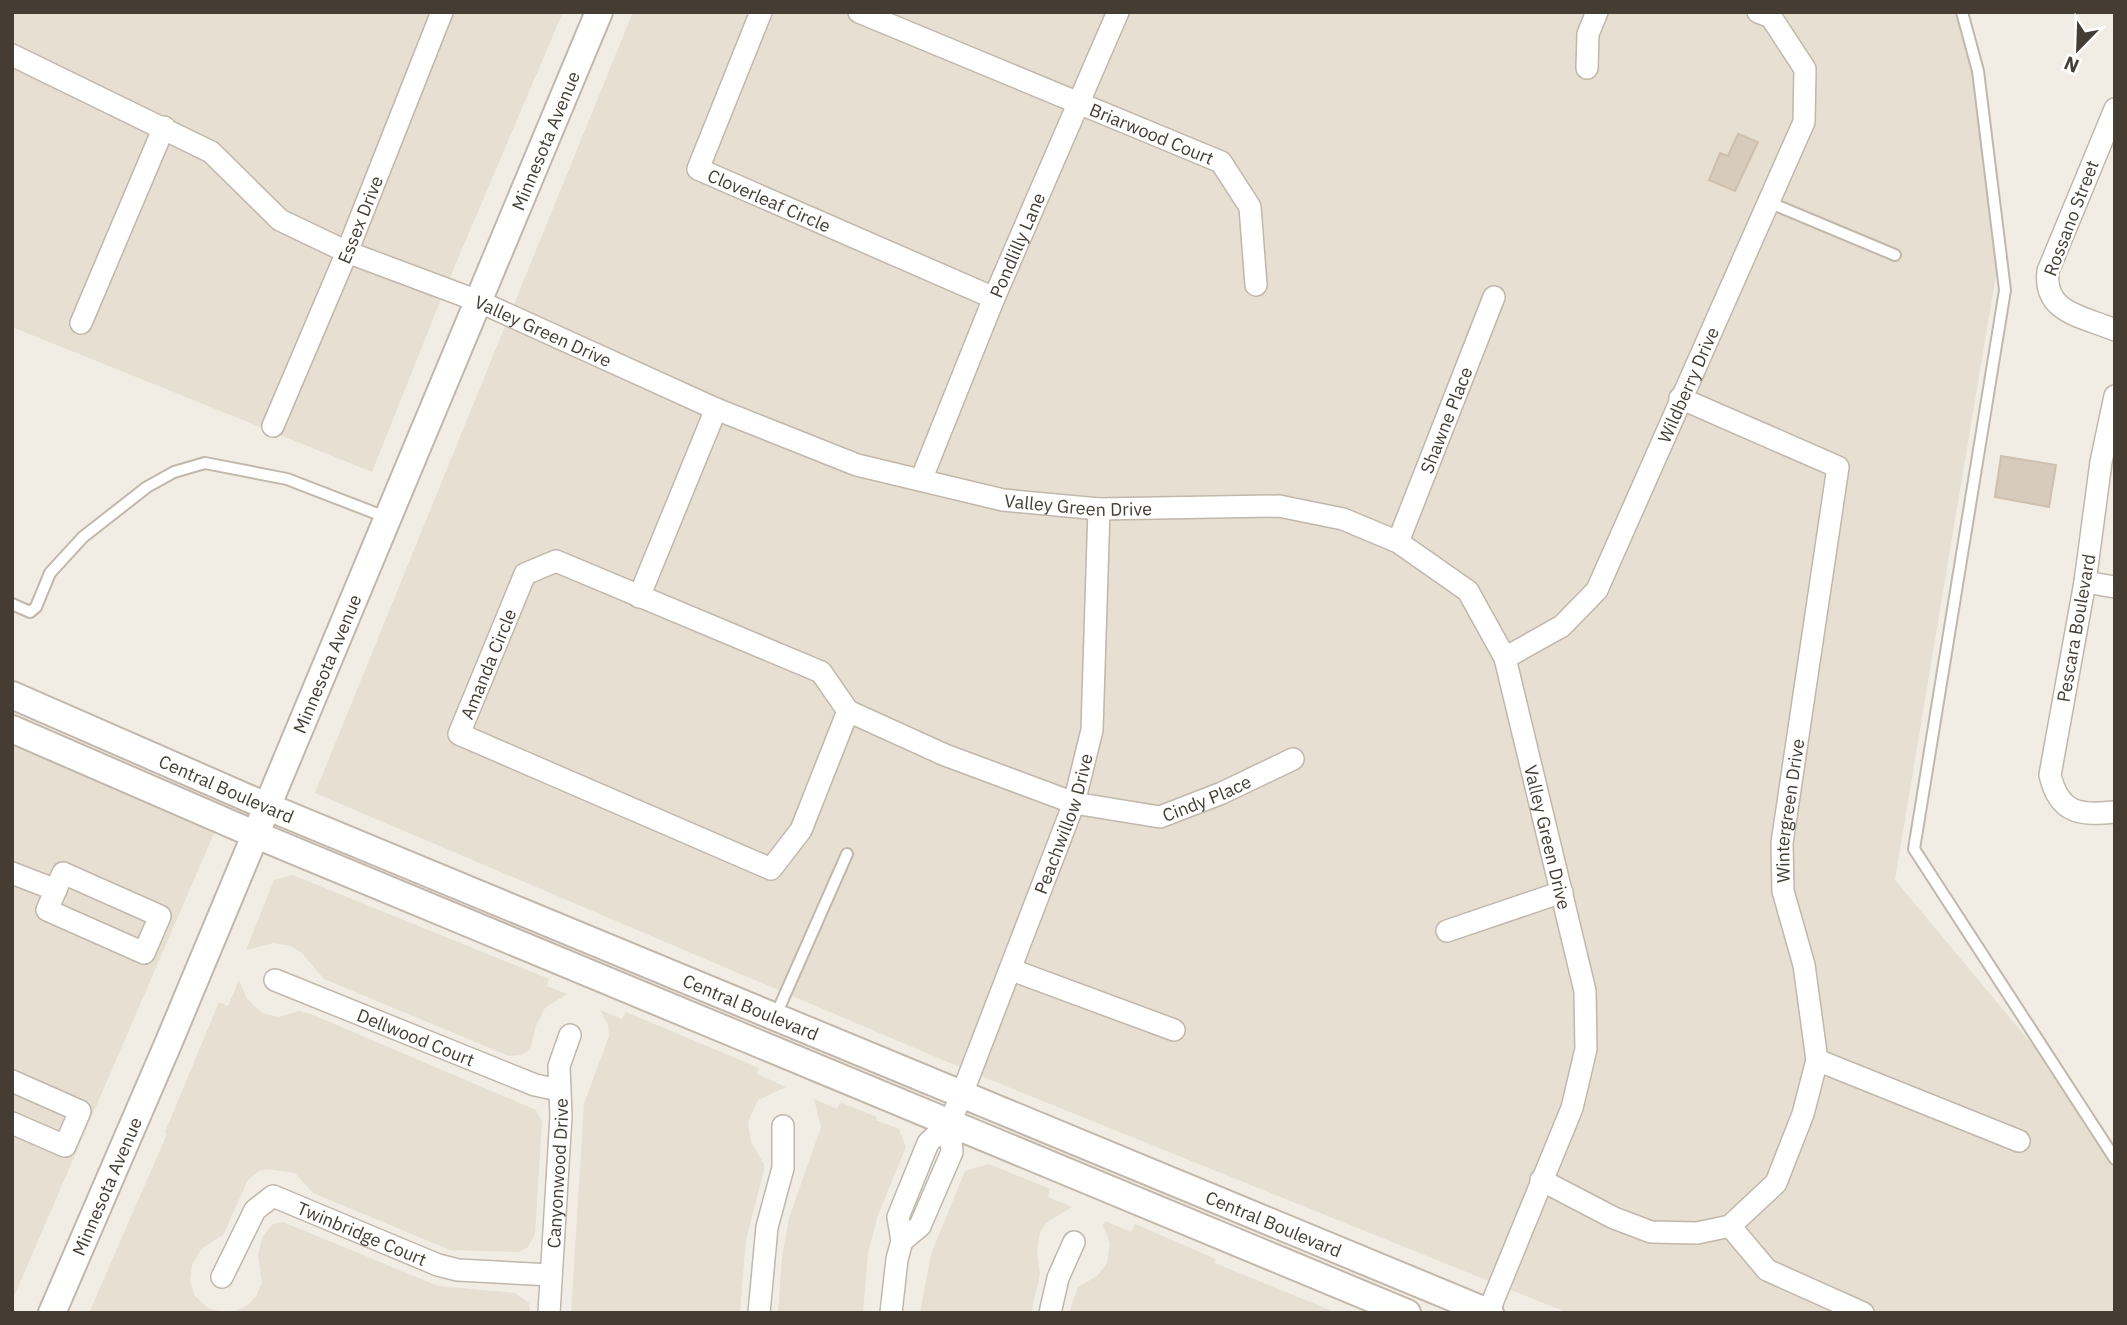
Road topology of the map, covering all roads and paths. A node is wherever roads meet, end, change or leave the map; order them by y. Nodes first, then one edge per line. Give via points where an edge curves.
1 (442, 12) edge
2 (599, 12) edge
3 (761, 12) edge
4 (859, 12) edge
5 (1118, 12) edge
6 (1597, 12) edge
7 (1758, 12) edge
8 (1962, 12) edge
9 (12, 55) edge
10 (1587, 68) dead end
11 (1077, 104) junction
12 (2115, 109) edge
13 (164, 127) junction
14 (1768, 202) junction
15 (347, 252) junction
16 (1895, 255) dead end
17 (1256, 285) dead end
18 (1494, 297) dead end
19 (994, 298) junction
20 (478, 301) junction
21 (81, 323) dead end
22 (2115, 330) edge
23 (2115, 396) edge
24 (1680, 398) junction
25 (716, 409) junction
26 (273, 426) dead end
27 (921, 480) junction
28 (1099, 509) junction
29 (388, 518) junction
30 (1398, 542) junction
31 (2085, 582) junction
32 (2115, 587) edge
33 (639, 597) junction
34 (12, 604) edge
35 (1505, 659) junction
36 (12, 695) edge
37 (848, 711) junction
38 (12, 729) edge
39 (1293, 759) dead end
40 (1074, 803) junction
41 (266, 806) junction
42 (2115, 812) edge
43 (254, 834) junction
44 (847, 854) dead end
45 (12, 873) edge
46 (56, 890) junction
47 (1562, 892) junction
48 (1447, 931) dead end
49 (1012, 970) junction
50 (275, 980) dead end
51 (775, 1017) junction
52 (1174, 1030) dead end
53 (570, 1035) dead end
54 (1817, 1060) junction
55 (12, 1081) edge
56 (559, 1090) junction
57 (962, 1094) junction
58 (950, 1122) junction
59 (12, 1123) edge
60 (783, 1126) dead end
61 (2019, 1141) dead end
62 (2115, 1158) edge
63 (1541, 1180) junction
64 (1730, 1226) junction
65 (1074, 1242) dead end
66 (551, 1275) junction
67 (222, 1277) dead end
68 (1489, 1312) edge
69 (52, 1313) edge
70 (550, 1313) edge
71 (759, 1313) edge
72 (891, 1313) edge
73 (1050, 1313) edge
74 (1407, 1313) edge
75 (1863, 1313) edge

1 - 15 street, Essex Drive
2 - 20 street, Minnesota Avenue
3 - 19 street, Cloverleaf Circle via 698,169
4 - 11 street
5 - 11 street, Pondlilly Lane
6 - 10 street via 1588,34
7 - 14 street, Wildberry Drive via 1770,17 1805,69 1804,122
8 - 62 lane via 1978,71 2005,290 1914,849
9 - 13 street, Valley Green Drive
11 - 17 street, Briarwood Court via 1221,162 1250,207
11 - 19 street, Pondlilly Lane
12 - 22 street, Rossano Street via 2046,285 2048,296 2059,306
13 - 15 street, Valley Green Drive via 211,152 280,220
13 - 21 street
14 - 16 lane
14 - 24 street, Wildberry Drive
15 - 20 street, Valley Green Drive
15 - 26 street, Essex Drive
18 - 30 street, Shawne Place
19 - 27 street, Pondlilly Lane
20 - 25 street, Valley Green Drive
20 - 29 street, Minnesota Avenue
23 - 31 street, Pescara Boulevard
24 - 35 street, Wildberry Drive via 1597,590 1562,626
24 - 54 street, Wintergreen Drive via 1838,467 1782,843 1783,891 1804,965
25 - 27 street, Valley Green Drive via 857,465
25 - 33 street
27 - 28 street, Valley Green Drive via 1003,500
28 - 30 street, Valley Green Drive via 1279,506 1343,519
28 - 40 street, Peachwillow Drive via 1092,730
29 - 34 lane via 287,479 205,463 146,487 83,537 50,573 36,607 30,611
29 - 41 street, Minnesota Avenue
30 - 35 street, Valley Green Drive via 1468,591
31 - 32 street
31 - 42 street, Pescara Boulevard via 2050,775 2061,802 2073,810 2086,815
33 - 37 street, Amanda Circle via 821,672
33 - 37 street, Amanda Circle via 556,561 524,574 459,734 771,869 801,830
35 - 47 street, Valley Green Drive
36 - 41 street, Central Boulevard
37 - 40 street via 945,755
38 - 43 street, Central Boulevard
39 - 40 street, Cindy Place via 1160,817
40 - 49 street, Peachwillow Drive
41 - 43 street, Minnesota Avenue
41 - 51 street, Central Boulevard
43 - 58 street, Central Boulevard
43 - 69 street, Minnesota Avenue
44 - 51 lane
45 - 46 street
46 - 46 street via 47,910 144,953 160,916 63,873
47 - 48 street
47 - 63 street, Valley Green Drive via 1585,991 1586,1049 1572,1108
49 - 52 street
49 - 57 street, Peachwillow Drive
50 - 56 street, Dellwood Court via 535,1085
51 - 57 street, Central Boulevard
53 - 56 street, Canyonwood Drive via 559,1066
54 - 61 street
54 - 64 street, Wintergreen Drive via 1803,1114 1776,1183
55 - 59 street via 80,1111 65,1146
56 - 66 street, Canyonwood Drive
57 - 58 street, Peachwillow Drive
57 - 68 street, Central Boulevard
58 - 72 street, Peachwillow Drive via 953,1152 920,1227 902,1241
58 - 74 street, Central Boulevard
60 - 71 street via 783,1168 767,1227
63 - 64 street via 1651,1232 1697,1233
63 - 68 street, Valley Green Drive
64 - 75 street via 1767,1270
65 - 73 street via 1058,1278
66 - 67 street, Twinbridge Court via 438,1265 273,1196 256,1210
66 - 70 street, Canyonwood Drive

